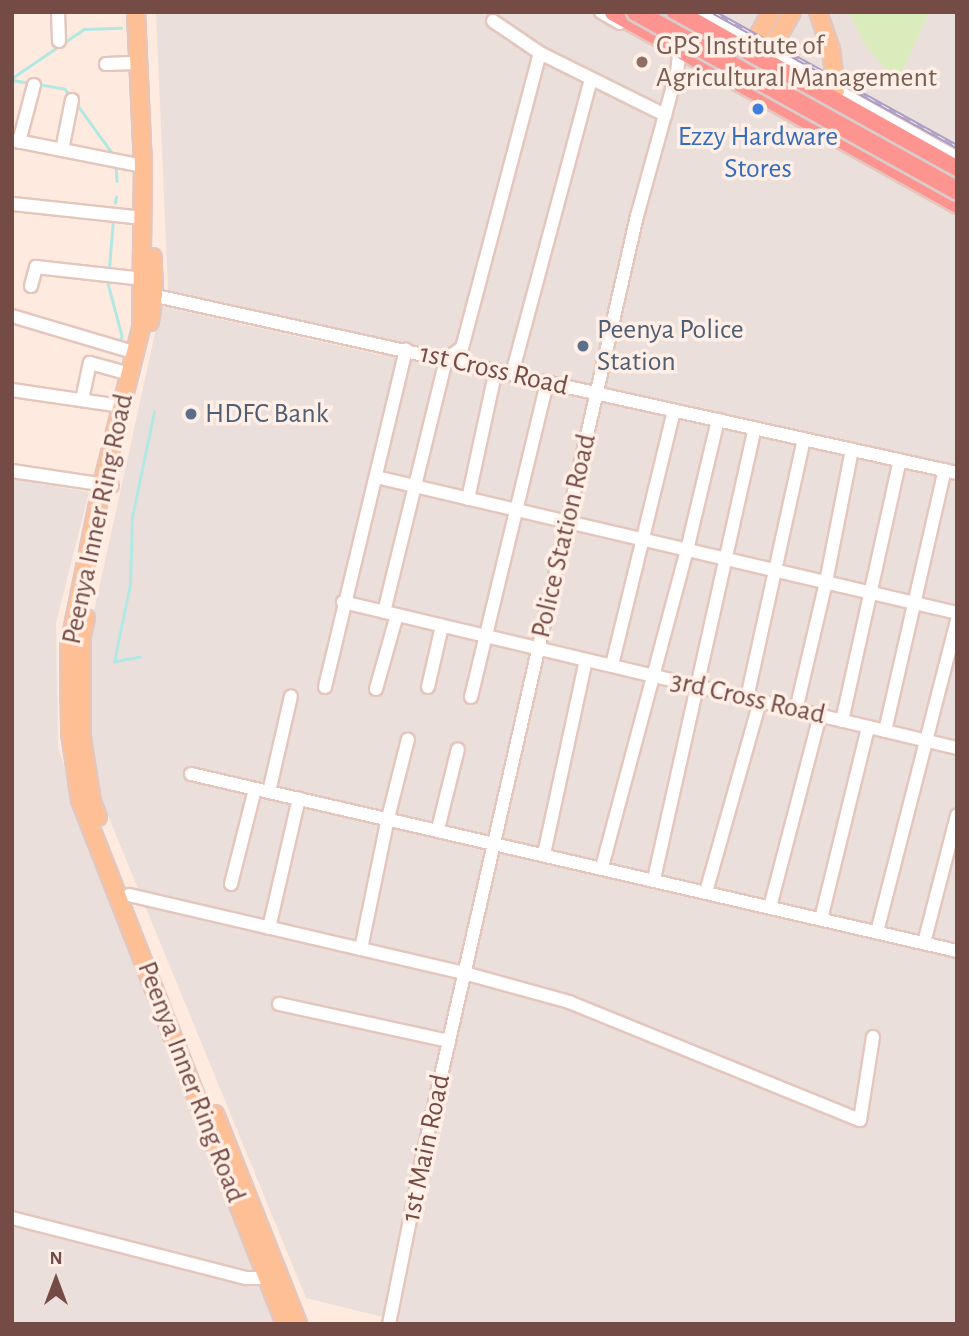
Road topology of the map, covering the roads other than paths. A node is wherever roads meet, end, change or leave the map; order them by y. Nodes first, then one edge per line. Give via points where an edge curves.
1 (58, 12) edge
2 (136, 12) edge
3 (145, 12) edge
4 (601, 12) edge
5 (614, 12) edge
6 (636, 12) edge
7 (660, 12) edge
8 (676, 12) edge
9 (771, 12) edge
10 (792, 12) edge
11 (818, 12) edge
12 (696, 17) edge
13 (494, 21) dead end
14 (59, 41) dead end
15 (679, 52) junction
16 (540, 53) junction
17 (760, 53) junction
18 (140, 63) junction
19 (106, 64) dead end
20 (591, 80) junction
21 (741, 84) junction
22 (34, 85) dead end
23 (836, 91) junction
24 (72, 100) dead end
25 (665, 115) junction
26 (16, 141) edge
27 (930, 142) junction
28 (957, 147) edge
29 (62, 150) junction
30 (957, 158) edge
31 (143, 166) junction
32 (957, 170) edge
33 (957, 178) edge
34 (957, 191) edge
35 (13, 204) edge
36 (957, 204) edge
37 (957, 210) edge
38 (143, 218) junction
39 (31, 286) dead end
40 (146, 289) junction
41 (12, 316) edge
42 (406, 350) junction
43 (136, 353) junction
44 (446, 359) junction
45 (496, 370) junction
46 (130, 373) junction
47 (512, 374) junction
48 (547, 382) junction
49 (12, 390) edge
50 (597, 393) junction
51 (82, 401) junction
52 (120, 406) junction
53 (674, 410) junction
54 (718, 420) junction
55 (755, 428) junction
56 (804, 439) junction
57 (852, 450) junction
58 (900, 460) junction
59 (12, 471) edge
60 (951, 472) edge
61 (376, 477) junction
62 (107, 485) junction
63 (415, 486) junction
64 (468, 499) junction
65 (518, 510) junction
66 (567, 522) junction
67 (643, 540) junction
68 (687, 551) junction
69 (724, 558) junction
70 (777, 571) junction
71 (826, 582) junction
72 (869, 593) junction
73 (343, 602) junction
74 (914, 603) junction
75 (957, 613) edge
76 (391, 614) junction
77 (957, 621) edge
78 (442, 626) junction
79 (487, 636) junction
80 (538, 649) junction
81 (586, 660) junction
82 (612, 665) junction
83 (654, 676) junction
84 (696, 686) junction
85 (325, 687) dead end
86 (428, 687) dead end
87 (376, 689) dead end
88 (291, 696) dead end
89 (471, 697) dead end
90 (747, 698) junction
91 (760, 701) junction
92 (796, 710) junction
93 (820, 715) junction
94 (842, 721) junction
95 (868, 727) junction
96 (886, 731) junction
97 (408, 738) dead end
98 (925, 740) junction
99 (957, 748) edge
100 (458, 749) dead end
101 (191, 774) dead end
102 (255, 789) junction
103 (269, 792) junction
104 (299, 798) junction
105 (957, 815) edge
106 (388, 818) junction
107 (438, 829) junction
108 (494, 842) junction
109 (544, 854) junction
110 (602, 867) junction
111 (654, 879) junction
112 (231, 884) dead end
113 (706, 892) junction
114 (129, 895) junction
115 (770, 907) junction
116 (821, 919) junction
117 (269, 928) junction
118 (877, 932) junction
119 (924, 943) junction
120 (361, 949) junction
121 (957, 951) edge
122 (464, 973) junction
123 (279, 1004) dead end
124 (873, 1037) dead end
125 (449, 1041) junction
126 (12, 1218) edge
127 (269, 1270) junction
128 (285, 1324) edge
129 (298, 1324) edge
130 (389, 1324) edge

1 - 14 street
2 - 18 main road, Peenya Inner Ring Road
3 - 40 main road, Peenya Inner Ring Road
4 - 15 street
5 - 15 highway
6 - 34 highway, bridge
7 - 33 highway
8 - 12 highway
9 - 17 main road
10 - 17 main road
11 - 23 main road via 831,49
12 - 15 street, Police Station Road
12 - 17 highway
13 - 16 street
15 - 21 highway
15 - 25 street, Police Station Road
15 - 37 street
16 - 20 street
16 - 44 street via 462,348
17 - 21 main road
17 - 23 street
17 - 32 highway
18 - 19 street
18 - 31 main road, Peenya Inner Ring Road
20 - 25 street
20 - 47 street
21 - 36 highway
22 - 26 street
23 - 27 street
24 - 29 street
25 - 50 street, Police Station Road
26 - 29 street
27 - 28 street
27 - 30 street
29 - 31 street
31 - 38 main road, Peenya Inner Ring Road
35 - 38 street
38 - 40 main road, Peenya Inner Ring Road
39 - 40 street, 1st Cross Road via 36,267
40 - 42 street, 1st Cross Road
40 - 43 main road, Peenya Inner Ring Road
40 - 62 main road, Peenya Inner Ring Road
41 - 43 street
42 - 44 street, 1st Cross Road
42 - 61 street
43 - 46 main road, Peenya Inner Ring Road
44 - 45 street, 1st Cross Road
44 - 63 street
45 - 47 street, 1st Cross Road
45 - 64 street
46 - 51 street via 90,363
46 - 52 main road, Peenya Inner Ring Road
47 - 48 street, 1st Cross Road
48 - 50 street, 1st Cross Road
48 - 65 street
49 - 51 street
50 - 53 street, 1st Cross Road
50 - 66 street, Police Station Road
51 - 52 street
52 - 62 main road, Peenya Inner Ring Road
53 - 54 street, 1st Cross Road
53 - 67 street
54 - 55 street, 1st Cross Road
54 - 68 street
55 - 56 street, 1st Cross Road
55 - 69 street
56 - 57 street, 1st Cross Road
56 - 70 street
57 - 58 street, 1st Cross Road
57 - 71 street
58 - 60 street, 1st Cross Road
58 - 72 street
59 - 62 street
60 - 74 street
61 - 63 street
61 - 73 street
62 - 114 main road, Peenya Inner Ring Road via 82,636 82,738 92,802
62 - 127 main road, Peenya Inner Ring Road via 69,646 70,733 80,800
63 - 64 street
63 - 76 street
64 - 65 street
65 - 66 street
65 - 79 street
66 - 67 street
66 - 80 street, Police Station Road
67 - 68 street
67 - 82 street
68 - 69 street
68 - 83 street
69 - 70 street
69 - 84 street
70 - 71 street
70 - 90 street
71 - 72 street
71 - 92 street
72 - 74 street
72 - 94 street
73 - 76 street, 3rd Cross Road
73 - 85 street
74 - 75 street
74 - 96 street
76 - 78 street, 3rd Cross Road
76 - 87 street
77 - 98 street
78 - 79 street, 3rd Cross Road
78 - 86 street
79 - 80 street, 3rd Cross Road
79 - 89 street
80 - 81 street, 3rd Cross Road
80 - 108 street, Police Station Road
81 - 82 street, 3rd Cross Road
81 - 109 street
82 - 83 street, 3rd Cross Road
83 - 84 street, 3rd Cross Road
83 - 110 street
84 - 90 street, 3rd Cross Road
84 - 111 street
88 - 103 street
90 - 91 street, 3rd Cross Road
91 - 92 street, 3rd Cross Road
91 - 113 street
92 - 93 street, 3rd Cross Road
93 - 94 street, 3rd Cross Road
93 - 115 street
94 - 95 street, 3rd Cross Road
95 - 96 street, 3rd Cross Road
95 - 116 street
96 - 98 street, 3rd Cross Road
97 - 106 street
98 - 99 street, 3rd Cross Road
98 - 118 street
100 - 107 street
101 - 102 street
102 - 103 street
102 - 112 street
103 - 104 street
104 - 106 street
104 - 117 street
105 - 119 street
106 - 107 street
106 - 120 street
107 - 108 street
108 - 109 street
108 - 122 street, Police Station Road
109 - 110 street
110 - 111 street
111 - 113 street
113 - 115 street
114 - 117 street
114 - 127 main road, Peenya Inner Ring Road
115 - 116 street
116 - 118 street
117 - 120 street
118 - 119 street
119 - 121 street
120 - 122 street
122 - 124 street via 569,1002 860,1120
122 - 125 street, 1st Main Road
123 - 125 street
125 - 130 street, 1st Main Road
126 - 127 street via 246,1278
127 - 128 main road, Peenya Inner Ring Road
127 - 129 main road, Peenya Inner Ring Road

